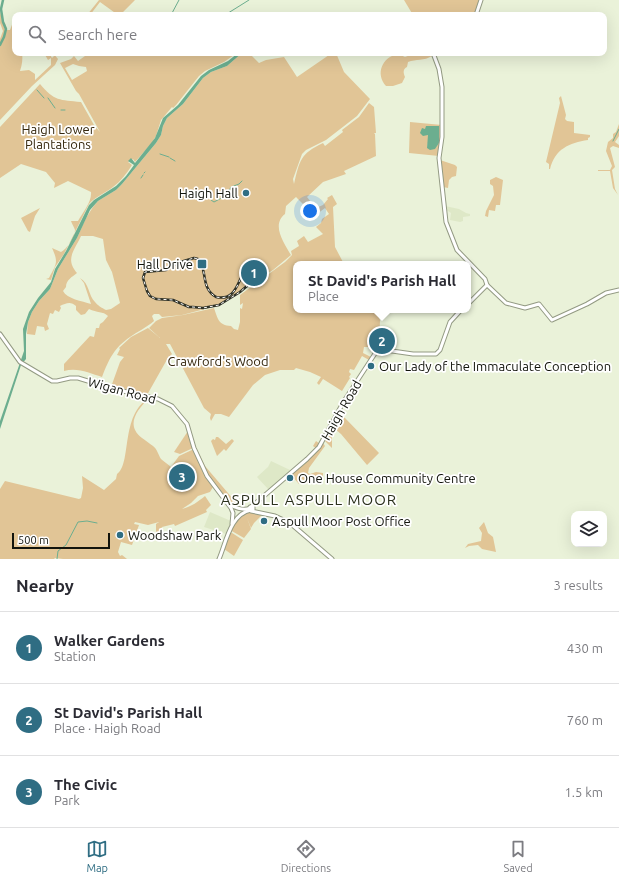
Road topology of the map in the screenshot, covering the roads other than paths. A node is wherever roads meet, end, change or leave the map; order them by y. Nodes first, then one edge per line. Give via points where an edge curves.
1 (481, 0) edge
2 (477, 12) edge
3 (434, 56) edge
4 (468, 261) edge
5 (471, 264) edge
6 (487, 285) junction
7 (619, 290) edge
8 (471, 301) edge
9 (458, 313) edge
10 (0, 334) edge
11 (229, 504) junction
12 (235, 507) junction
13 (252, 508) junction
14 (242, 509) junction
15 (232, 511) junction
16 (243, 513) junction
17 (235, 519) junction
18 (219, 559) edge
19 (332, 559) edge

1 - 2 main road
3 - 4 main road via 442,87 442,137 439,158 446,222 457,250
5 - 6 main road via 485,279
6 - 7 main road via 503,301 511,305 525,308 539,304 553,320 606,293
6 - 8 main road
9 - 13 main road, Haigh Road via 450,322 440,350 436,354 378,349 344,401 319,447
10 - 11 main road, Wigan Road via 20,362 52,381 78,378 158,399 172,406 187,424 205,472
11 - 12 main road, Wigan Road
11 - 15 main road, Wigan Road
12 - 14 main road, Wigan Road
12 - 15 main road
13 - 14 main road, Wigan Road
13 - 16 main road
13 - 19 main road via 290,523
14 - 16 main road
15 - 17 main road, Wigan Road
16 - 17 main road
17 - 18 main road

